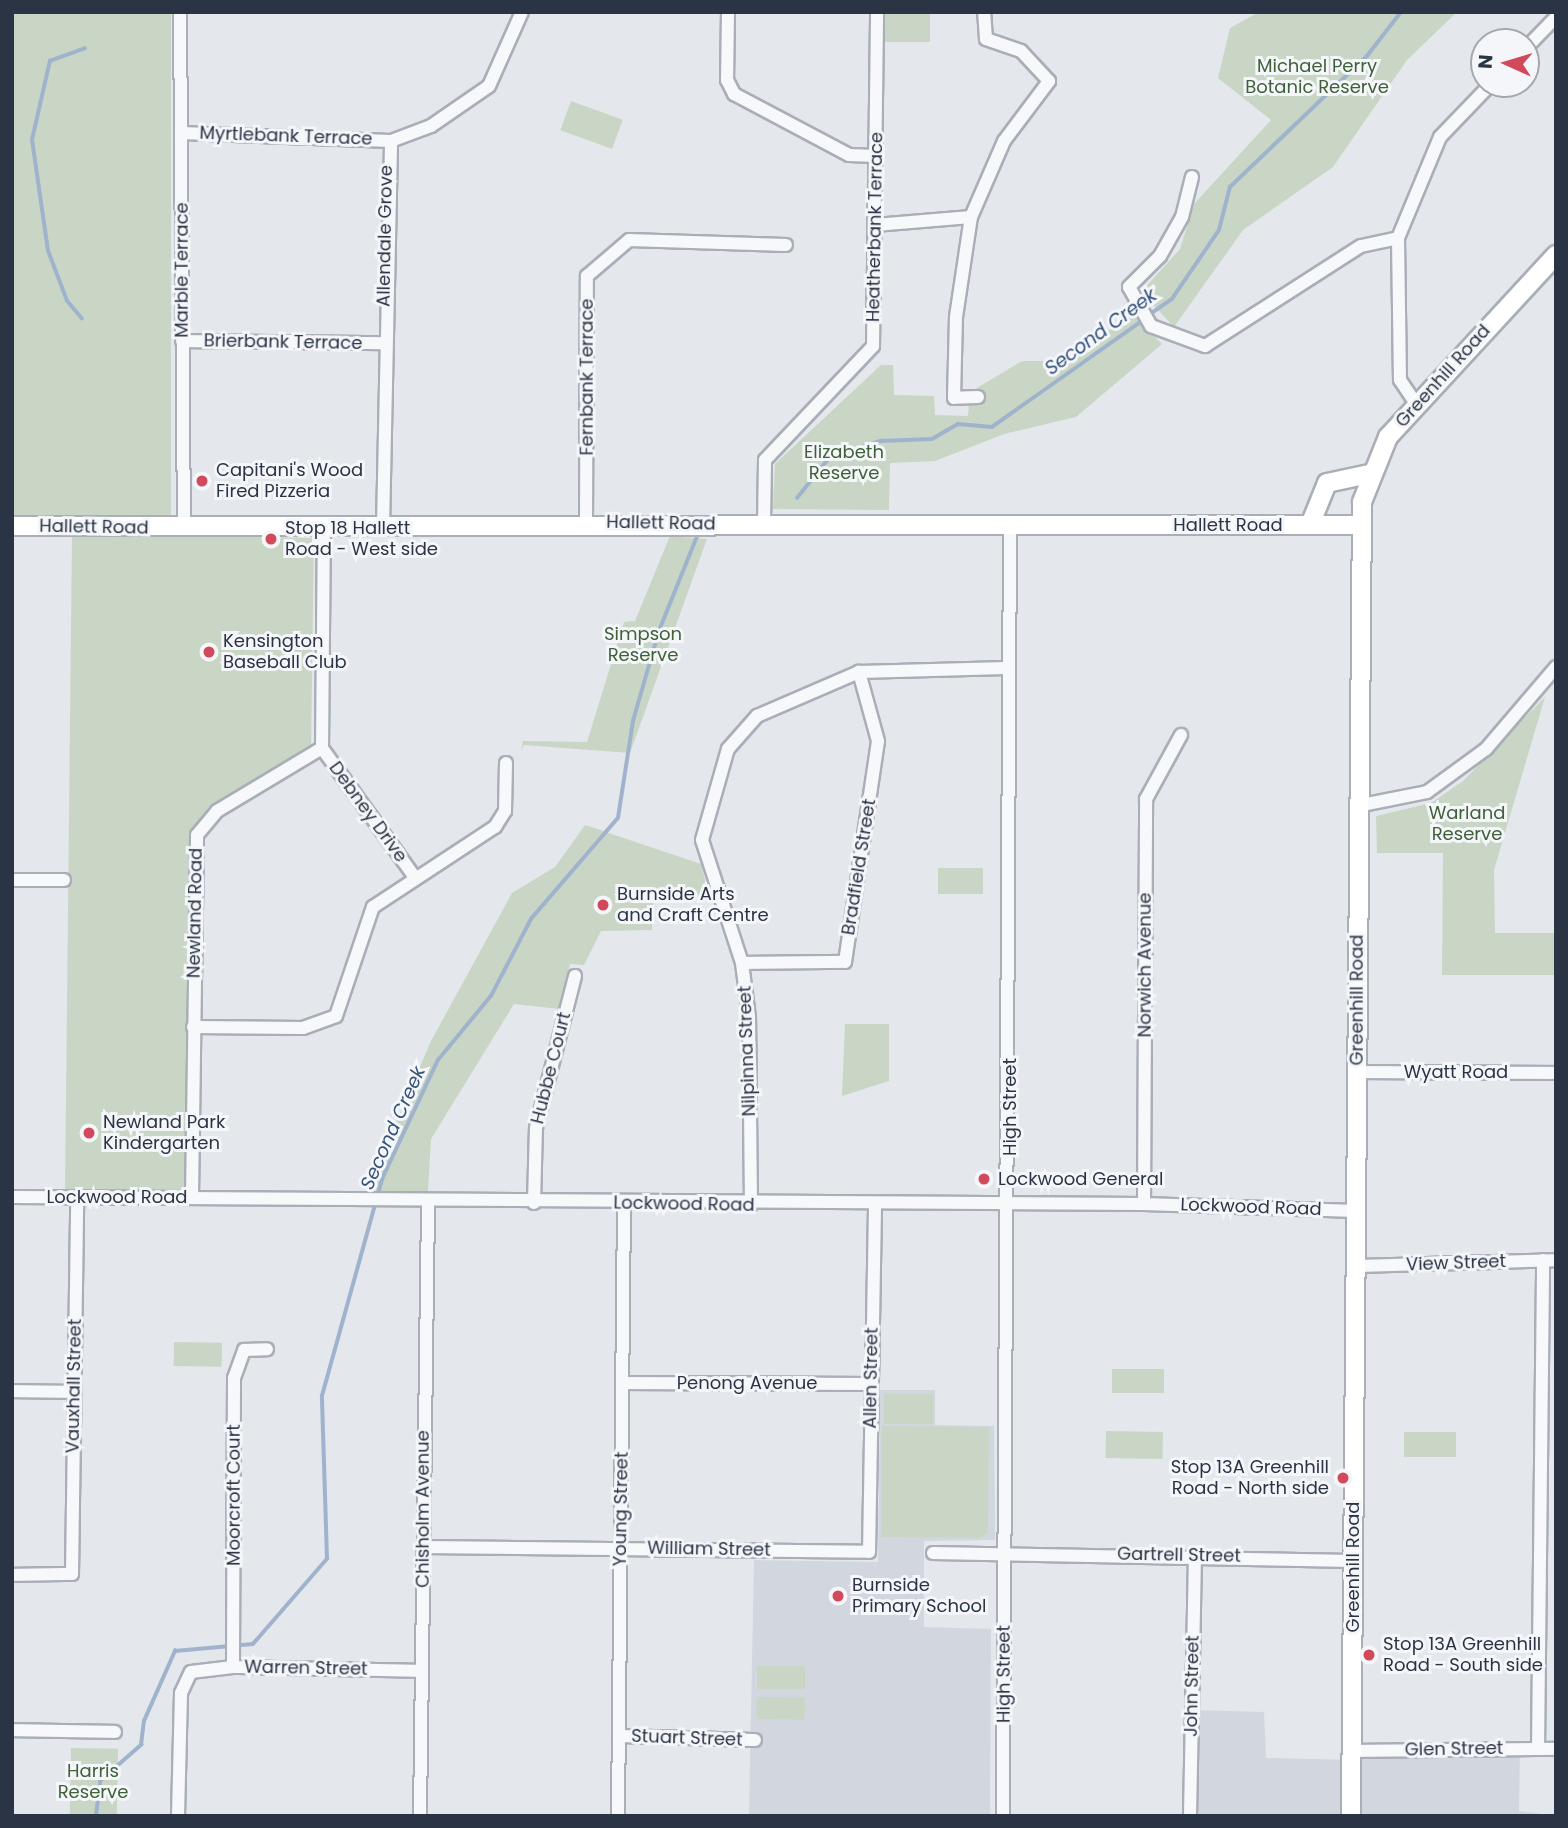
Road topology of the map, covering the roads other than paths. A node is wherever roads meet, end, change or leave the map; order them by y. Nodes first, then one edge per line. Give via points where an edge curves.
1 (180, 12) edge
2 (522, 12) edge
3 (729, 12) edge
4 (877, 12) edge
5 (984, 12) edge
6 (1556, 17) edge
7 (1540, 34) edge
8 (1478, 98) edge
9 (181, 133) junction
10 (391, 141) junction
11 (876, 156) junction
12 (1192, 177) dead end
13 (971, 217) junction
14 (875, 225) junction
15 (1398, 238) junction
16 (786, 246) dead end
17 (1556, 255) edge
18 (182, 341) junction
19 (383, 343) junction
20 (978, 397) dead end
21 (1415, 402) junction
22 (1369, 474) junction
23 (586, 523) junction
24 (1010, 524) junction
25 (764, 525) junction
26 (1310, 525) junction
27 (1359, 525) junction
28 (12, 526) edge
29 (184, 527) junction
30 (383, 527) junction
31 (324, 528) junction
32 (1556, 667) edge
33 (1006, 668) junction
34 (859, 672) junction
35 (1181, 735) dead end
36 (322, 748) junction
37 (506, 763) dead end
38 (1357, 806) junction
39 (414, 876) junction
40 (12, 880) edge
41 (64, 880) dead end
42 (742, 963) junction
43 (575, 976) dead end
44 (193, 1027) junction
45 (1357, 1072) junction
46 (1556, 1073) edge
47 (12, 1196) edge
48 (77, 1197) junction
49 (192, 1197) junction
50 (428, 1201) junction
51 (534, 1203) junction
52 (624, 1203) junction
53 (1010, 1204) junction
54 (1144, 1204) junction
55 (751, 1205) junction
56 (876, 1205) junction
57 (1356, 1211) junction
58 (1549, 1260) edge
59 (1356, 1266) junction
60 (267, 1349) dead end
61 (623, 1383) junction
62 (871, 1384) junction
63 (12, 1391) edge
64 (73, 1392) junction
65 (423, 1547) junction
66 (620, 1548) junction
67 (869, 1552) joint
68 (1005, 1552) junction
69 (933, 1553) dead end
70 (1195, 1556) junction
71 (1353, 1561) junction
72 (12, 1575) edge
73 (233, 1667) junction
74 (422, 1671) junction
75 (12, 1730) edge
76 (115, 1732) dead end
77 (619, 1736) junction
78 (755, 1740) dead end
79 (1538, 1749) junction
80 (1556, 1749) edge
81 (1352, 1751) junction
82 (178, 1816) edge
83 (420, 1816) edge
84 (618, 1816) edge
85 (1003, 1816) edge
86 (1190, 1816) edge
87 (1351, 1816) edge

1 - 9 street, Marble Terrace
2 - 10 street, Allendale Grove via 489,86 431,126
3 - 11 street via 727,80 734,94 849,155
4 - 11 street, Heatherbank Terrace
5 - 13 street via 986,39 1021,51 1049,81 1004,141
6 - 7 street
8 - 15 street via 1440,137
9 - 10 street, Myrtlebank Terrace
9 - 18 street, Marble Terrace
10 - 19 street, Allendale Grove
11 - 14 street, Heatherbank Terrace
12 - 15 street via 1182,217 1160,256 1129,287 1149,324 1205,346 1361,246
13 - 14 street
13 - 20 street via 956,317 954,398
14 - 25 street, Heatherbank Terrace via 873,346 765,460
15 - 21 street via 1400,380
16 - 23 street, Fernbank Terrace via 629,240 587,276
17 - 21 main road, Greenhill Road
18 - 19 street, Brierbank Terrace
18 - 29 street, Marble Terrace
19 - 30 street, Allendale Grove
21 - 22 main road, Greenhill Road
22 - 26 main road via 1327,483
22 - 27 main road, Greenhill Road
23 - 25 main road, Hallett Road
23 - 30 main road, Hallett Road
24 - 25 main road, Hallett Road
24 - 26 main road, Hallett Road
24 - 33 street, High Street
26 - 27 main road, Hallett Road
27 - 38 main road, Greenhill Road
28 - 29 main road, Hallett Road
29 - 31 main road, Hallett Road
30 - 31 main road, Hallett Road
31 - 36 street
32 - 38 street via 1486,749 1427,792
33 - 34 street, Nilpinna Street
33 - 53 street, High Street
34 - 42 street, Nilpinna Street via 757,716 727,749 702,840
34 - 42 street, Bradfield Street via 878,741 845,962
35 - 54 street, Norwich Avenue via 1146,799
36 - 39 street, Debney Drive
36 - 44 street, Newland Road via 217,811 197,835
37 - 39 street via 505,811 495,827
38 - 45 main road, Greenhill Road
39 - 44 street via 373,907 336,1016 303,1028
40 - 41 street
42 - 55 street, Nilpinna Street via 749,1017
43 - 51 street, Hubbe Court via 536,1128
44 - 49 street, Newland Road
45 - 46 street, Wyatt Road
45 - 57 main road, Greenhill Road
47 - 48 street, Lockwood Road
48 - 49 street, Lockwood Road
48 - 64 street, Vauxhall Street
49 - 50 street, Lockwood Road
50 - 51 street, Lockwood Road
50 - 65 street, Chisholm Avenue
51 - 52 street, Lockwood Road
52 - 55 street, Lockwood Road
52 - 61 street, Young Street
53 - 54 street, Lockwood Road
53 - 56 street, Lockwood Road
53 - 68 street, High Street
54 - 57 street, Lockwood Road
55 - 56 street, Lockwood Road
56 - 62 street, Allen Street
57 - 59 main road, Greenhill Road
58 - 59 street, View Street
58 - 79 street
59 - 71 main road, Greenhill Road
60 - 73 street, Moorcroft Court via 244,1350 234,1378
61 - 62 street, Penong Avenue
61 - 66 street, Young Street
62 - 67 street, Allen Street
63 - 64 street
64 - 72 street, Vauxhall Street via 72,1574
65 - 66 street, William Street
65 - 74 street, Chisholm Avenue
66 - 67 street, William Street
66 - 77 street, Young Street
68 - 69 street, Gartrell Street
68 - 70 street, Gartrell Street
68 - 85 street, High Street
70 - 71 street, Gartrell Street
70 - 86 street, John Street
71 - 81 main road, Greenhill Road
73 - 74 street, Warren Street
73 - 82 street, Warren Street via 191,1672 181,1693
74 - 83 street, Chisholm Avenue
75 - 76 street
77 - 78 street, Stuart Street
77 - 84 street, Young Street
79 - 80 street, Glen Street
79 - 81 street, Glen Street
81 - 87 main road, Greenhill Road

